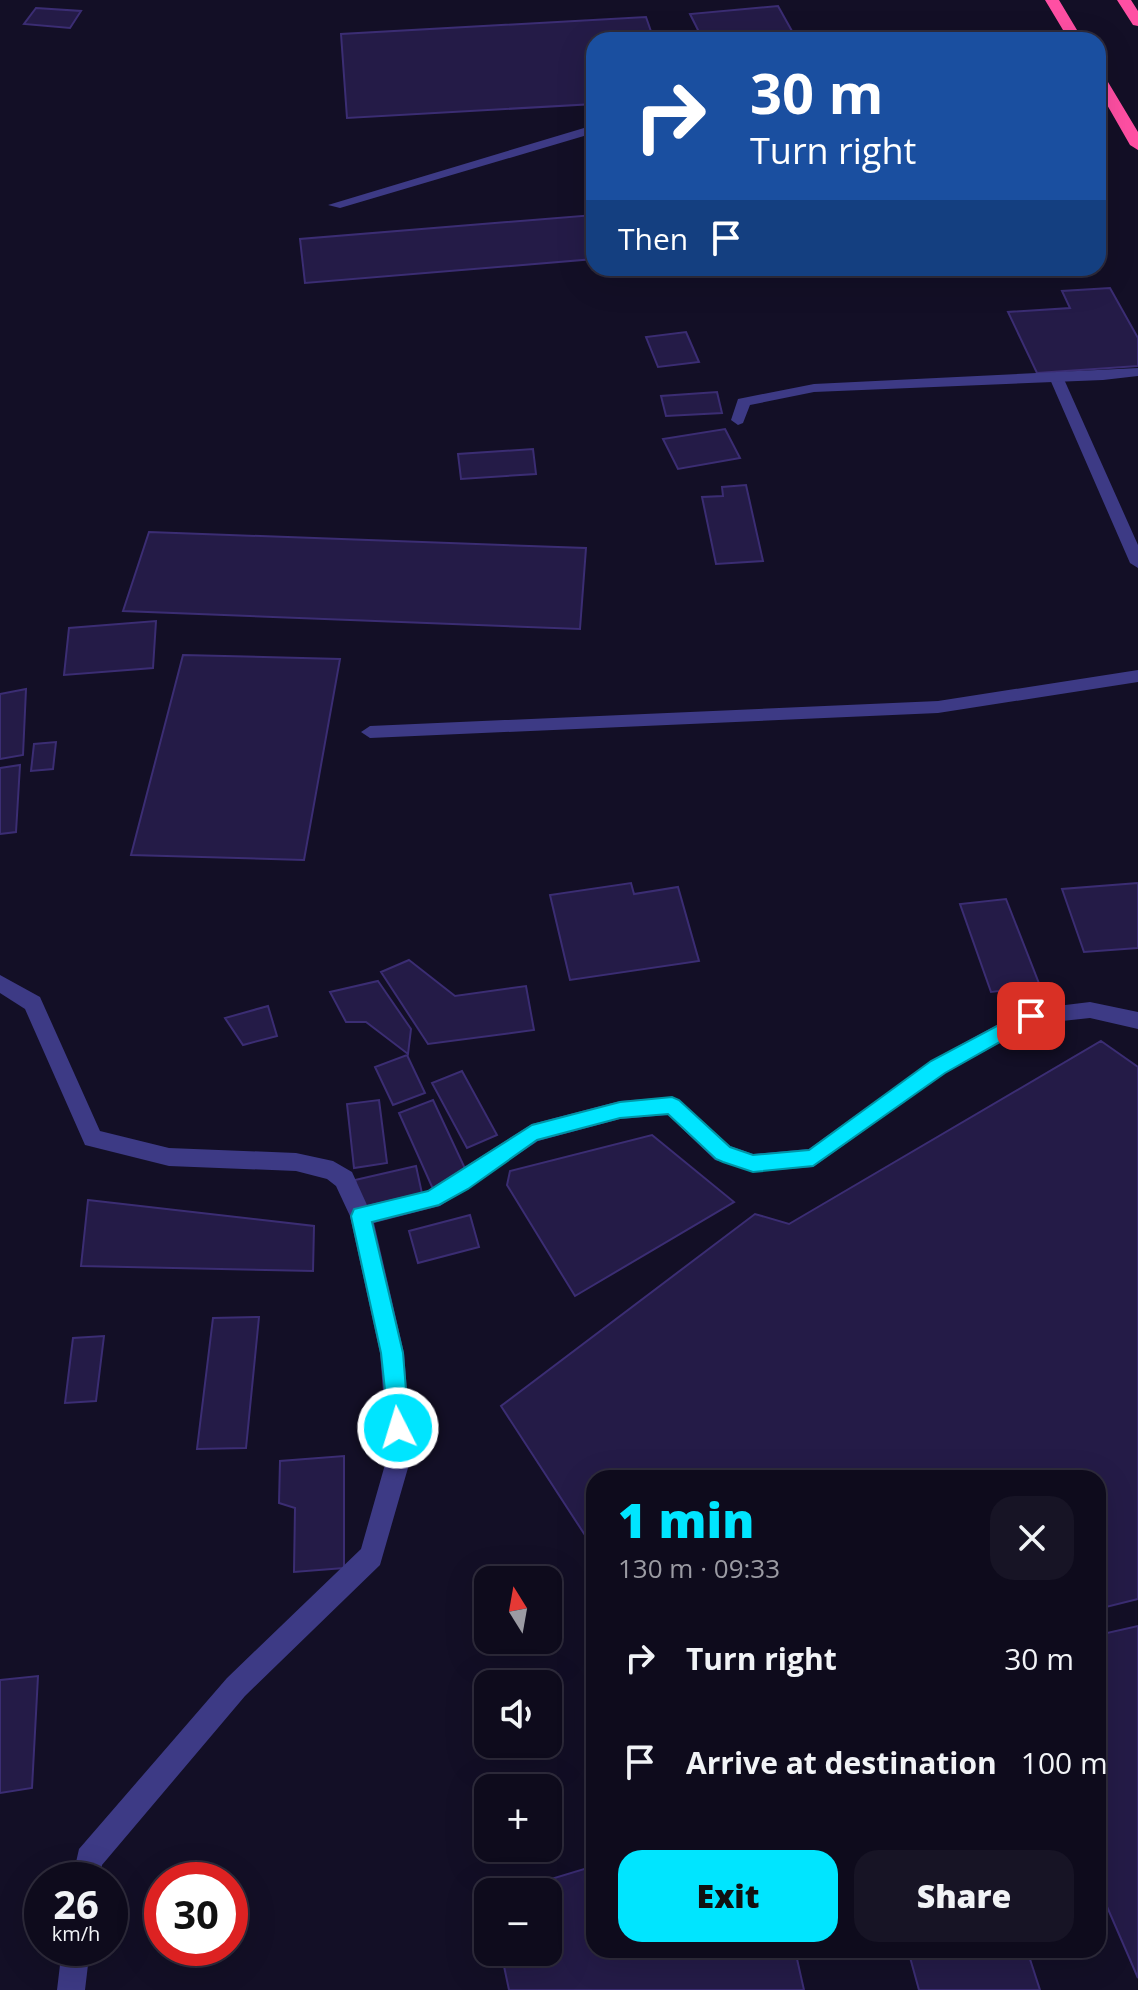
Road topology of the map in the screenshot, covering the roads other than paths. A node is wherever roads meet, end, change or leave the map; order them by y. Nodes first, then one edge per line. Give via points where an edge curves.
1 (1052, 0) edge
2 (1124, 0) edge
3 (1138, 22) edge
4 (1071, 32) edge
5 (1106, 91) edge
6 (586, 131) edge
7 (1138, 145) edge
8 (335, 205) dead end
9 (1138, 372) edge
10 (1056, 377) junction
11 (738, 420) dead end
12 (1138, 563) edge
13 (1138, 676) edge
14 (370, 732) dead end
15 (0, 983) edge
16 (1138, 1021) edge
17 (361, 1216) junction
18 (89, 1862) edge
19 (74, 1966) edge
20 (71, 1990) edge

1 - 4 highway
2 - 3 highway
5 - 7 highway
6 - 8 street
9 - 10 street
10 - 11 street via 814,388 743,402
10 - 12 street
13 - 14 street via 938,707
15 - 17 street via 33,1003 93,1138 169,1157 296,1162 333,1171 344,1179
16 - 17 street via 1090,1010 1031,1016 938,1067 813,1158 753,1163 723,1153 672,1106 620,1110 532,1133 432,1199
17 - 18 street via 392,1353 400,1454 371,1556 236,1687
19 - 20 street

